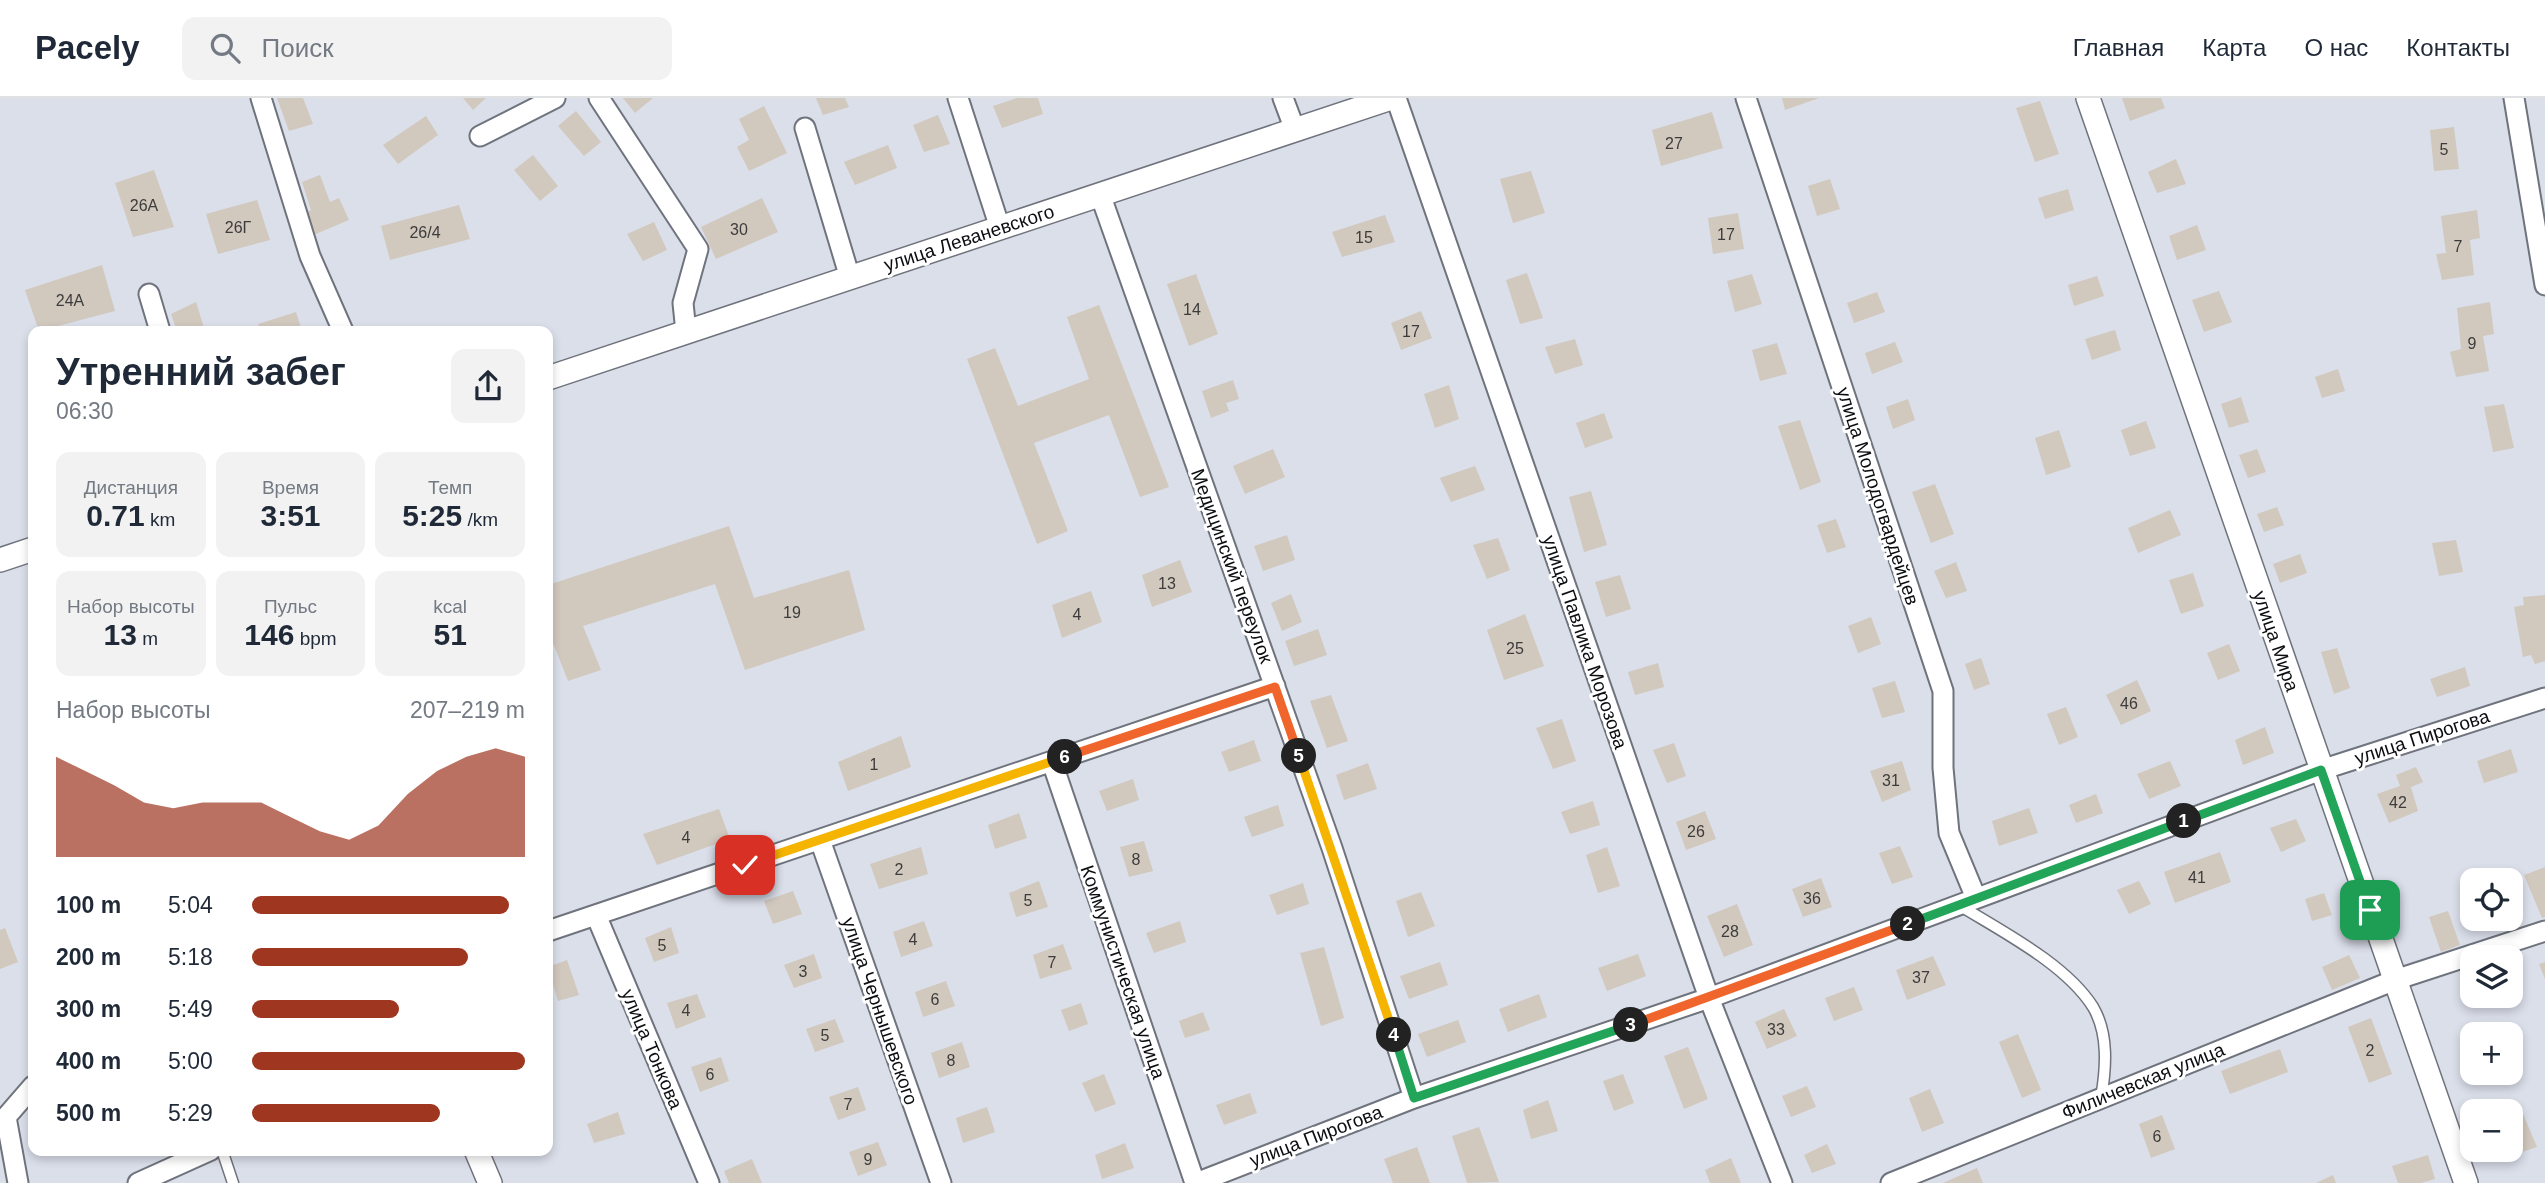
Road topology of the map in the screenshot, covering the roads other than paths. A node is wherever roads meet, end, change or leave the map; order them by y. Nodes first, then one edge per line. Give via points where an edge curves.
1 (261, 98) edge
2 (555, 98) edge
3 (598, 98) edge
4 (958, 98) edge
5 (1283, 98) edge
6 (1393, 98) edge
7 (1746, 98) edge
8 (2088, 98) edge
9 (2514, 98) edge
10 (804, 128) dead end
11 (1295, 130) junction
12 (480, 136) dead end
13 (1100, 194) junction
14 (1000, 228) junction
15 (850, 278) junction
16 (2545, 285) edge
17 (149, 294) dead end
18 (159, 326) edge
19 (341, 326) edge
20 (686, 332) junction
21 (553, 376) edge
22 (28, 551) edge
23 (0, 560) edge
24 (1275, 687) junction
25 (2545, 698) edge
26 (1052, 762) junction
27 (2321, 770) junction
28 (820, 840) junction
29 (1967, 902) junction
30 (596, 915) junction
31 (553, 929) edge
32 (2545, 931) edge
33 (2395, 980) junction
34 (1709, 998) junction
35 (28, 1092) edge
36 (1414, 1098) junction
37 (2101, 1098) junction
38 (198, 1156) edge
39 (224, 1156) edge
40 (479, 1156) edge
41 (18, 1183) edge
42 (138, 1183) edge
43 (233, 1183) edge
44 (490, 1183) edge
45 (709, 1183) edge
46 (941, 1183) edge
47 (1195, 1183) edge
48 (1782, 1183) edge
49 (1891, 1183) edge
50 (2466, 1183) edge

1 - 19 street via 310,256
2 - 12 street
3 - 20 street via 698,249 683,303
4 - 14 street
5 - 11 street
6 - 11 street, улица Леваневского
6 - 34 street, улица Павлика Морозова
7 - 29 street, улица Молодогвардейцев via 1943,691 1949,833
8 - 27 street, улица Мира
9 - 16 street
10 - 15 street
11 - 13 street, улица Леваневского
13 - 14 street, улица Леваневского
13 - 24 street, Медицинский переулок
14 - 15 street, улица Леваневского
15 - 20 street, улица Леваневского
17 - 18 street
20 - 21 street, улица Леваневского
22 - 23 street
24 - 26 street
24 - 36 street, Медицинский переулок
25 - 27 street, улица Пирогова
26 - 28 street
26 - 47 street, Коммунистическая улица
27 - 29 street, улица Пирогова
27 - 33 street, улица Мира
28 - 30 street
28 - 46 street, улица Чернышевского
29 - 34 street, улица Пирогова
29 - 37 lane via 2029,948 2094,1008 2105,1052
30 - 31 street
30 - 45 street, улица Тонкова
32 - 33 street, Филичевская улица
33 - 37 street, Филичевская улица
33 - 50 street, улица Мира
34 - 36 street, улица Пирогова
34 - 48 street, улица Павлика Морозова
35 - 41 street via 6,1117
36 - 47 street, улица Пирогова
37 - 49 street, Филичевская улица
38 - 42 street
39 - 43 lane
40 - 44 street

